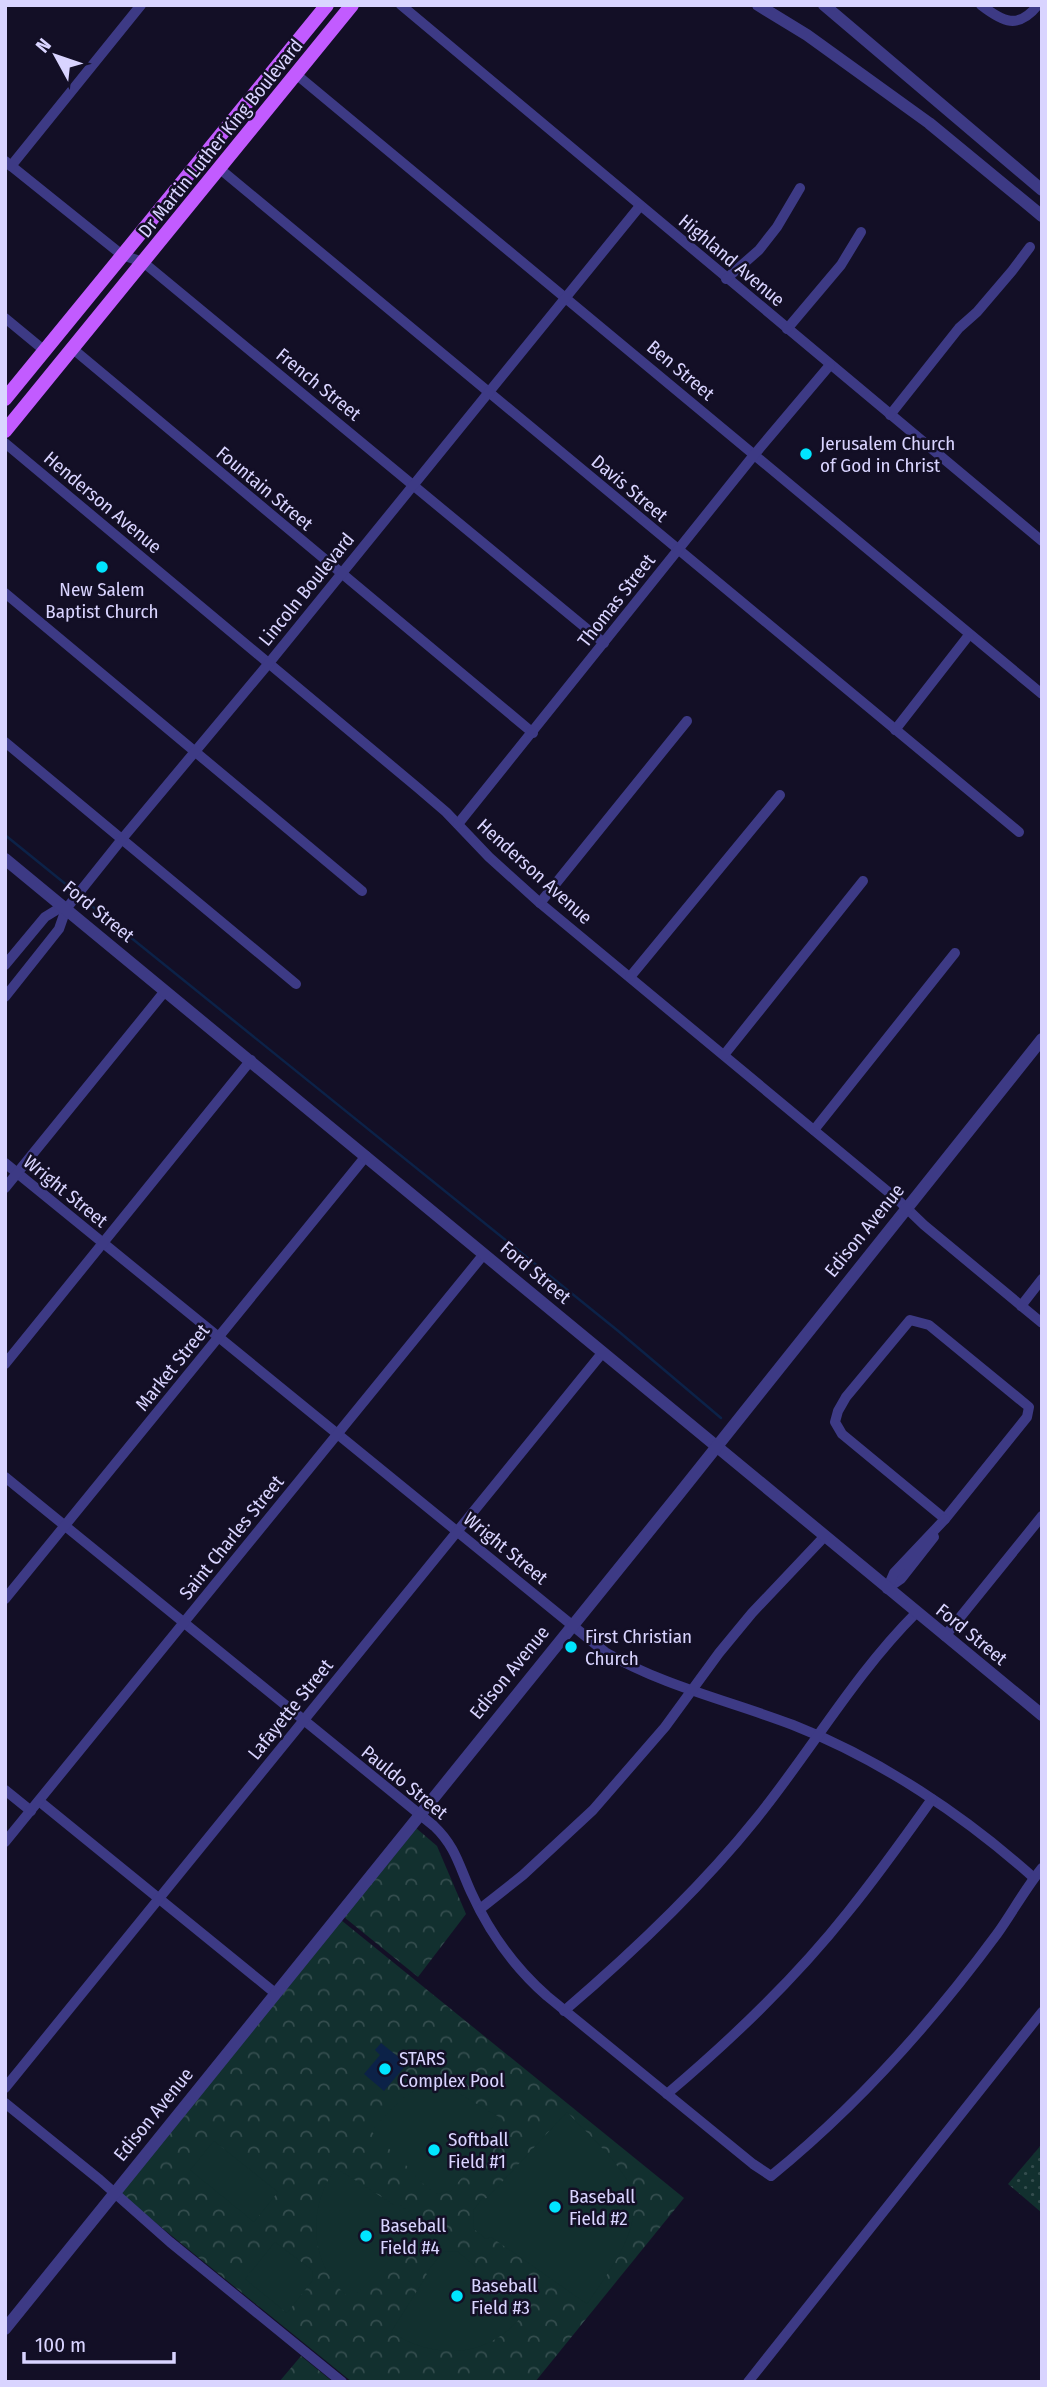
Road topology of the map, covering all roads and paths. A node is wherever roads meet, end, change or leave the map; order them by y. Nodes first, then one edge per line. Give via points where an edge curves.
1 (141, 5) edge
2 (327, 5) edge
3 (339, 5) edge
4 (352, 5) edge
5 (401, 5) edge
6 (758, 5) edge
7 (824, 5) edge
8 (981, 5) edge
9 (1038, 5) edge
10 (330, 32) junction
11 (297, 75) junction
12 (8, 163) edge
13 (220, 169) junction
14 (800, 188) dead end
15 (1042, 190) edge
16 (640, 206) junction
17 (1042, 216) edge
18 (861, 232) dead end
19 (1030, 247) dead end
20 (123, 256) junction
21 (143, 262) junction
22 (726, 279) junction
23 (566, 299) junction
24 (5, 318) edge
25 (787, 330) junction
26 (72, 349) junction
27 (45, 351) junction
28 (830, 365) junction
29 (488, 393) junction
30 (5, 399) edge
31 (890, 415) junction
32 (5, 430) edge
33 (5, 443) edge
34 (754, 454) junction
35 (413, 485) junction
36 (1042, 541) edge
37 (678, 550) junction
38 (340, 574) junction
39 (5, 593) edge
40 (969, 635) junction
41 (604, 643) junction
42 (269, 663) junction
43 (1042, 694) edge
44 (687, 721) dead end
45 (895, 730) junction
46 (533, 733) junction
47 (5, 742) edge
48 (195, 752) junction
49 (780, 795) dead end
50 (458, 824) junction
51 (1019, 832) dead end
52 (122, 839) junction
53 (5, 859) edge
54 (863, 881) dead end
55 (362, 891) dead end
56 (540, 903) junction
57 (65, 907) junction
58 (955, 953) dead end
59 (5, 965) edge
60 (630, 977) junction
61 (296, 985) dead end
62 (165, 991) junction
63 (5, 997) edge
64 (1042, 1039) edge
65 (724, 1055) junction
66 (251, 1060) junction
67 (814, 1130) junction
68 (366, 1156) junction
69 (5, 1163) edge
70 (17, 1173) junction
71 (5, 1188) edge
72 (906, 1209) junction
73 (102, 1243) junction
74 (484, 1254) junction
75 (1042, 1279) edge
76 (1021, 1306) junction
77 (1042, 1322) edge
78 (218, 1338) junction
79 (603, 1352) junction
80 (5, 1364) edge
81 (338, 1434) junction
82 (716, 1447) junction
83 (5, 1477) edge
84 (1042, 1516) edge
85 (945, 1519) junction
86 (66, 1527) junction
87 (457, 1531) junction
88 (824, 1537) junction
89 (887, 1589) junction
90 (5, 1600) edge
91 (916, 1613) junction
92 (184, 1623) junction
93 (573, 1625) junction
94 (945, 1636) junction
95 (693, 1689) junction
96 (1042, 1715) edge
97 (303, 1721) junction
98 (818, 1735) junction
99 (5, 1790) edge
100 (932, 1799) junction
101 (39, 1801) junction
102 (31, 1811) junction
103 (419, 1815) junction
104 (5, 1842) edge
105 (1042, 1868) edge
106 (1034, 1878) junction
107 (158, 1898) junction
108 (480, 1909) junction
109 (275, 1993) junction
110 (564, 2011) junction
111 (1042, 2012) edge
112 (5, 2088) edge
113 (667, 2094) junction
114 (5, 2103) edge
115 (114, 2194) junction
116 (5, 2329) edge
117 (342, 2382) edge
118 (748, 2382) edge

1 - 12 street
2 - 20 main road, Dr Martin Luther King Boulevard
3 - 10 main road via 331,17
4 - 10 main road, Dr Martin Luther King Boulevard
5 - 16 street, Highland Avenue
6 - 17 street via 929,122
7 - 15 street
8 - 9 street via 1004,20 1020,22
10 - 11 main road, Dr Martin Luther King Boulevard
11 - 13 main road, Dr Martin Luther King Boulevard
11 - 23 street, Ben Street
12 - 20 street, French Street
13 - 21 main road, Dr Martin Luther King Boulevard
13 - 29 street, Davis Street
14 - 22 street via 759,250
16 - 22 street, Highland Avenue
16 - 23 street, Lincoln Boulevard
18 - 25 street via 841,265
19 - 31 street
20 - 21 street, French Street
20 - 27 main road, Dr Martin Luther King Boulevard
21 - 26 main road, Dr Martin Luther King Boulevard
21 - 35 street, French Street
22 - 25 street, Highland Avenue
23 - 29 street, Lincoln Boulevard
23 - 34 street, Ben Street
24 - 27 street
25 - 28 street, Highland Avenue
26 - 32 main road, Dr Martin Luther King Boulevard
26 - 38 street, Fountain Street
27 - 30 main road, Dr Martin Luther King Boulevard
28 - 31 street, Highland Avenue
28 - 34 street, Thomas Street
29 - 35 street, Lincoln Boulevard
29 - 37 street, Davis Street
31 - 36 street, Highland Avenue
33 - 42 street, Henderson Avenue
34 - 37 street, Thomas Street
34 - 40 street, Ben Street
35 - 38 street, Lincoln Boulevard
35 - 41 street, French Street
37 - 41 street, Thomas Street
37 - 45 street, Davis Street
38 - 42 street, Lincoln Boulevard
38 - 46 street, Fountain Street
39 - 48 street
40 - 43 street, Ben Street
40 - 45 street
41 - 46 street, Thomas Street
42 - 48 street, Lincoln Boulevard
42 - 50 street, Henderson Avenue
44 - 56 street
45 - 51 street, Davis Street
46 - 50 street, Thomas Street
47 - 52 street
48 - 52 street, Lincoln Boulevard
48 - 55 street
49 - 60 street
50 - 56 street, Henderson Avenue
52 - 57 street, Lincoln Boulevard
52 - 61 street
53 - 57 street, Ford Street
54 - 65 street
56 - 60 street, Henderson Avenue
57 - 59 street, Lincoln Boulevard via 45,917
57 - 62 street, Ford Street
57 - 63 street, Lincoln Boulevard via 59,929
58 - 67 street
60 - 65 street, Henderson Avenue
62 - 66 street, Ford Street
62 - 70 street
64 - 72 street, Edison Avenue
65 - 67 street, Henderson Avenue
66 - 68 street, Ford Street
66 - 73 street
67 - 72 street, Henderson Avenue
68 - 74 street, Ford Street
68 - 78 street, Market Street
69 - 70 street, Wright Street
70 - 71 street
70 - 73 street, Wright Street
72 - 76 street, Henderson Avenue
72 - 82 street, Edison Avenue
73 - 78 street, Wright Street
73 - 80 street
74 - 79 street, Ford Street
74 - 81 street, Saint Charles Street
75 - 76 street
76 - 77 street, Henderson Avenue
78 - 81 street, Wright Street
78 - 86 street, Market Street
79 - 82 street, Ford Street
79 - 87 street, Lafayette Street
81 - 87 street, Wright Street
81 - 92 street, Saint Charles Street
82 - 88 street, Ford Street
82 - 93 street, Edison Avenue
83 - 86 street, Pauldo Street
84 - 94 street
85 - 85 street via 1027,1417 1029,1407 929,1325 911,1320 846,1397 835,1422 842,1434
85 - 89 street via 894,1573
86 - 90 street, Market Street
86 - 92 street, Pauldo Street
87 - 93 street, Wright Street
87 - 97 street, Lafayette Street
88 - 89 street, Ford Street
88 - 95 street via 752,1614
89 - 91 street, Ford Street
91 - 94 street, Ford Street
91 - 98 street via 862,1674
92 - 97 street, Pauldo Street
92 - 101 street, Saint Charles Street
93 - 95 street, Wright Street via 624,1663
93 - 103 street, Edison Avenue
94 - 96 street, Ford Street
95 - 98 street, Wright Street
95 - 108 street via 593,1810
97 - 103 street, Pauldo Street
97 - 107 street, Lafayette Street
98 - 100 street, Wright Street
98 - 110 street via 756,1820 691,1894
99 - 102 street
100 - 106 street, Wright Street via 973,1826
100 - 113 street via 808,1959
101 - 102 street, Saint Charles Street
101 - 107 street
102 - 104 street, Saint Charles Street
103 - 108 street, Pauldo Street via 453,1847
103 - 109 street, Edison Avenue
105 - 106 street
106 - 113 street, Pauldo Street via 996,1936 914,2035 858,2096 771,2176
107 - 109 street
107 - 112 street, Lafayette Street
108 - 110 street, Pauldo Street via 522,1973
109 - 115 street, Edison Avenue
110 - 113 street, Pauldo Street
111 - 118 street
114 - 115 street
115 - 116 street, Edison Avenue
115 - 117 street

